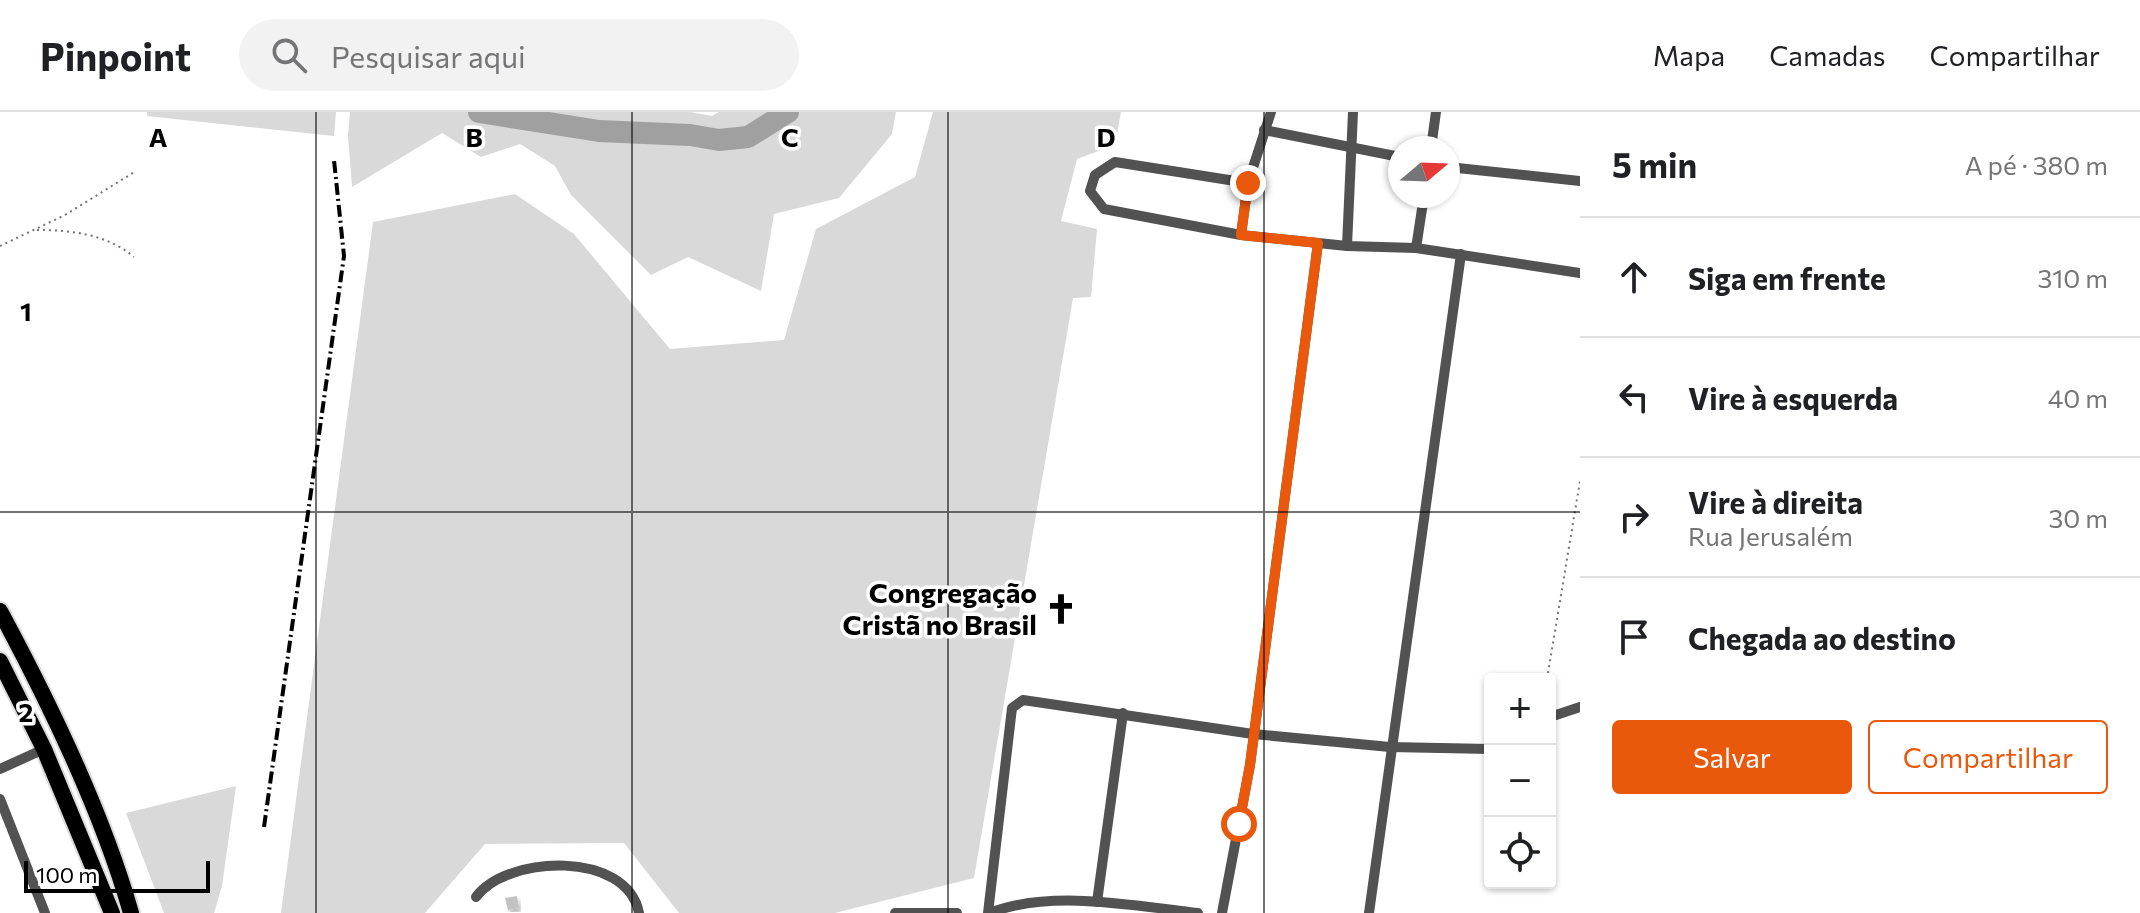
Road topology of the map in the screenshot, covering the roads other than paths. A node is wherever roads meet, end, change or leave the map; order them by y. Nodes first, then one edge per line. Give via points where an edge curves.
1 (1271, 112) edge
2 (1353, 112) edge
3 (1436, 112) edge
4 (1264, 130) junction
5 (1433, 136) edge
6 (1352, 145) junction
7 (1388, 154) edge
8 (1460, 168) edge
9 (1580, 181) edge
10 (1248, 183) junction
11 (1422, 208) edge
12 (1241, 235) junction
13 (1318, 243) junction
14 (1347, 246) junction
15 (1416, 248) junction
16 (1461, 254) junction
17 (1580, 273) edge
18 (0, 611) edge
19 (0, 661) edge
20 (1580, 707) edge
21 (1123, 713) junction
22 (1556, 715) edge
23 (1253, 734) junction
24 (1390, 747) junction
25 (44, 749) junction
26 (1484, 749) edge
27 (0, 769) edge
28 (0, 799) edge
29 (476, 897) dead end
30 (1097, 902) junction
31 (108, 912) edge
32 (45, 913) edge
33 (131, 913) edge
34 (639, 913) edge
35 (895, 913) edge
36 (957, 913) edge
37 (989, 913) edge
38 (1198, 913) edge
39 (1222, 913) edge
40 (1369, 913) edge

1 - 4 street
2 - 6 street
3 - 5 street
4 - 6 street
4 - 10 street
6 - 7 street
6 - 14 street
8 - 9 street
10 - 12 street
10 - 12 street via 1125,161 1105,166 1091,182 1090,191 1104,209
11 - 15 street
12 - 13 street
13 - 14 street
13 - 23 street
14 - 15 street
15 - 16 street
16 - 17 street
16 - 24 street
18 - 33 main road via 59,733
19 - 25 main road
20 - 22 street
21 - 23 street
21 - 30 street
21 - 37 street via 1030,700 1012,708
23 - 24 street
23 - 39 street
24 - 26 street
24 - 40 street
25 - 27 street
25 - 31 main road
28 - 32 street
29 - 34 street via 493,882 518,873 574,866 615,878 635,899
30 - 37 street via 1009,905
30 - 38 street
35 - 36 street

